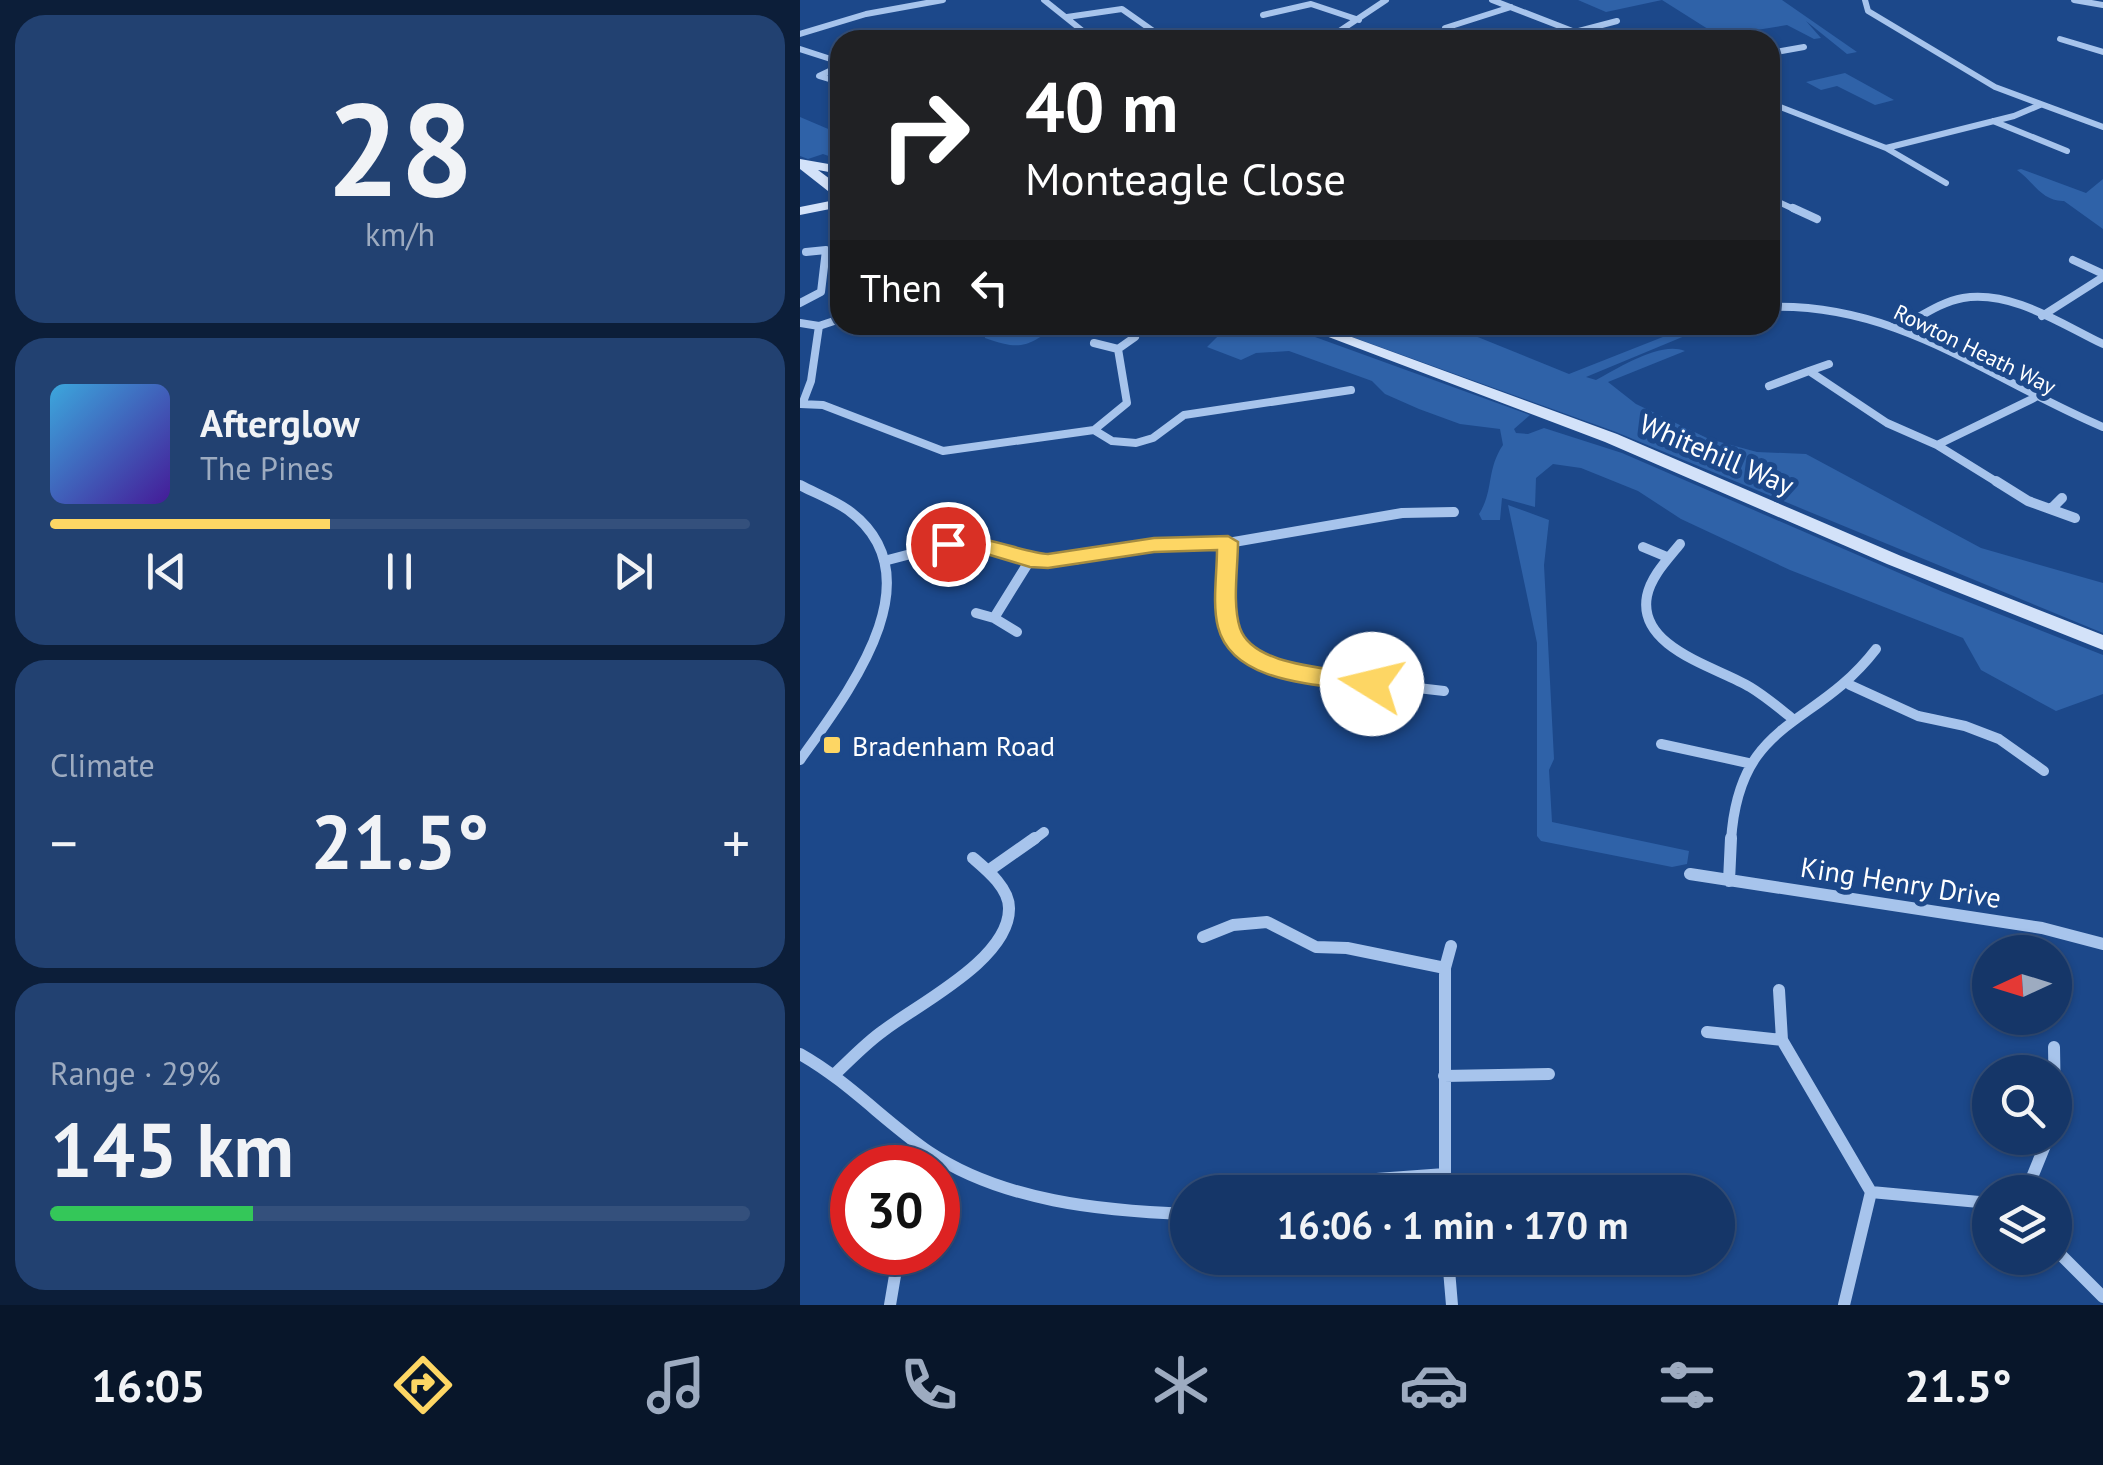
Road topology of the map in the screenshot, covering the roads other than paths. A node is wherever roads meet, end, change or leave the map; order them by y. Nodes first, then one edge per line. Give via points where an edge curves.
1 (943, 0) edge
2 (1044, 0) edge
3 (1386, 0) edge
4 (1494, 0) edge
5 (1865, 0) edge
6 (2074, 0) edge
7 (1309, 2) edge
8 (2103, 5) edge
9 (1512, 6) junction
10 (1263, 14) dead end
11 (1066, 17) junction
12 (1359, 20) junction
13 (1617, 21) dead end
14 (1445, 28) dead end
15 (1082, 30) edge
16 (1152, 30) edge
17 (1342, 30) edge
18 (1570, 30) edge
19 (1583, 30) edge
20 (800, 34) edge
21 (2060, 39) dead end
22 (1804, 47) dead end
23 (800, 49) edge
24 (1780, 51) edge
25 (2103, 52) edge
26 (830, 60) edge
27 (830, 70) edge
28 (807, 71) dead end
29 (819, 76) junction
30 (829, 79) dead end
31 (1780, 106) edge
32 (2040, 106) junction
33 (1992, 120) junction
34 (2103, 126) edge
35 (1886, 148) junction
36 (2067, 151) dead end
37 (802, 164) edge
38 (830, 168) edge
39 (1930, 173) junction
40 (1916, 178) dead end
41 (1946, 182) dead end
42 (830, 186) edge
43 (830, 195) edge
44 (1780, 202) edge
45 (800, 209) edge
46 (1817, 219) dead end
47 (830, 249) edge
48 (826, 250) junction
49 (806, 252) dead end
50 (2073, 260) dead end
51 (2103, 276) edge
52 (800, 304) edge
53 (1780, 306) edge
54 (2042, 316) junction
55 (830, 322) edge
56 (800, 323) edge
57 (819, 326) junction
58 (1899, 328) junction
59 (1332, 335) edge
60 (1134, 338) dead end
61 (1094, 344) dead end
62 (2103, 344) edge
63 (1118, 349) junction
64 (1829, 364) dead end
65 (1809, 371) junction
66 (1330, 382) dead end
67 (1770, 386) dead end
68 (1351, 390) dead end
69 (1334, 393) junction
70 (2034, 398) junction
71 (802, 403) edge
72 (2103, 427) edge
73 (1094, 430) junction
74 (1937, 445) junction
75 (800, 485) edge
76 (2062, 498) dead end
77 (2051, 509) junction
78 (1454, 512) dead end
79 (2075, 518) dead end
80 (1228, 542) junction
81 (1680, 544) dead end
82 (1644, 547) dead end
83 (1667, 557) junction
84 (1030, 560) junction
85 (884, 561) junction
86 (976, 613) dead end
87 (994, 618) junction
88 (1017, 632) dead end
89 (2103, 644) edge
90 (1876, 649) dead end
91 (1850, 685) junction
92 (1444, 691) dead end
93 (1794, 719) junction
94 (1661, 744) dead end
95 (800, 760) edge
96 (1748, 763) junction
97 (2044, 771) dead end
98 (1044, 832) dead end
99 (973, 858) dead end
100 (988, 871) junction
101 (1690, 874) dead end
102 (1729, 881) junction
103 (1203, 937) dead end
104 (2103, 944) edge
105 (1451, 946) dead end
106 (1445, 968) junction
107 (1779, 990) dead end
108 (1707, 1032) dead end
109 (1782, 1040) junction
110 (2054, 1047) dead end
111 (800, 1054) edge
112 (2054, 1055) edge
113 (836, 1073) junction
114 (1550, 1074) dead end
115 (1444, 1076) junction
116 (917, 1145) edge
117 (960, 1171) edge
118 (1445, 1174) joint
119 (1431, 1175) edge
120 (1871, 1192) junction
121 (1972, 1201) edge
122 (1170, 1213) edge
123 (2072, 1266) edge
124 (895, 1275) edge
125 (1449, 1275) edge
126 (2103, 1297) edge
127 (890, 1305) edge
128 (1452, 1305) edge
129 (1844, 1305) edge

1 - 20 street
2 - 11 street
3 - 12 street
4 - 9 street
5 - 32 street via 1868,11 1995,87
6 - 8 street
7 - 10 street
7 - 12 street
9 - 14 street
9 - 18 street
11 - 15 street
11 - 16 street via 1122,9
12 - 17 street
13 - 19 street
21 - 25 street
22 - 24 street
23 - 26 street
27 - 29 street
28 - 29 street
29 - 30 street
31 - 35 street
32 - 33 street
32 - 34 street
33 - 35 street
33 - 36 street
35 - 39 street
37 - 38 main road
37 - 42 main road
39 - 40 street
39 - 41 street
43 - 45 main road
44 - 46 street
47 - 48 street
48 - 49 street
48 - 52 street via 821,292
50 - 51 street
51 - 54 street
53 - 58 street, Rowton Heath Way via 1835,308
54 - 58 street via 1992,298 1966,298
54 - 62 street
55 - 57 street
56 - 57 street
57 - 71 street
58 - 70 street, Rowton Heath Way
59 - 89 main road, Whitehill Way via 1610,438
60 - 63 street
61 - 63 street
63 - 73 street via 1127,403
64 - 65 street
65 - 67 street
65 - 74 street via 1886,423
66 - 69 street
68 - 69 street
69 - 73 street via 1184,415 1136,443 1112,441
70 - 72 street, Rowton Heath Way
70 - 74 street
71 - 73 street via 943,451
74 - 77 street
75 - 85 street via 852,513
76 - 77 street
77 - 79 street
78 - 80 street via 1376,516
80 - 84 street
80 - 92 street via 1230,631 1253,660 1332,678
81 - 83 street
82 - 83 street
83 - 93 street via 1648,590 1648,614 1658,634 1678,653 1745,684
84 - 85 street via 981,545 948,544
84 - 87 street
85 - 95 street via 888,597 874,648
86 - 87 street
87 - 88 street
90 - 91 street
91 - 93 street
91 - 97 street via 1918,716 1999,739
93 - 96 street
94 - 96 street
96 - 102 street via 1734,798
98 - 100 street
99 - 100 street
100 - 113 street via 1009,908 1001,935 942,991 888,1026
101 - 102 street, King Henry Drive
102 - 104 street, King Henry Drive via 2042,928
103 - 106 street via 1232,925 1267,922 1316,947
105 - 106 street
106 - 115 street
107 - 109 street
108 - 109 street
109 - 120 street
110 - 112 street
111 - 113 street
113 - 116 street
114 - 115 street
115 - 118 street
117 - 122 street via 1039,1195
118 - 119 street
120 - 121 street
120 - 129 street
123 - 126 street
124 - 127 street
125 - 128 street

